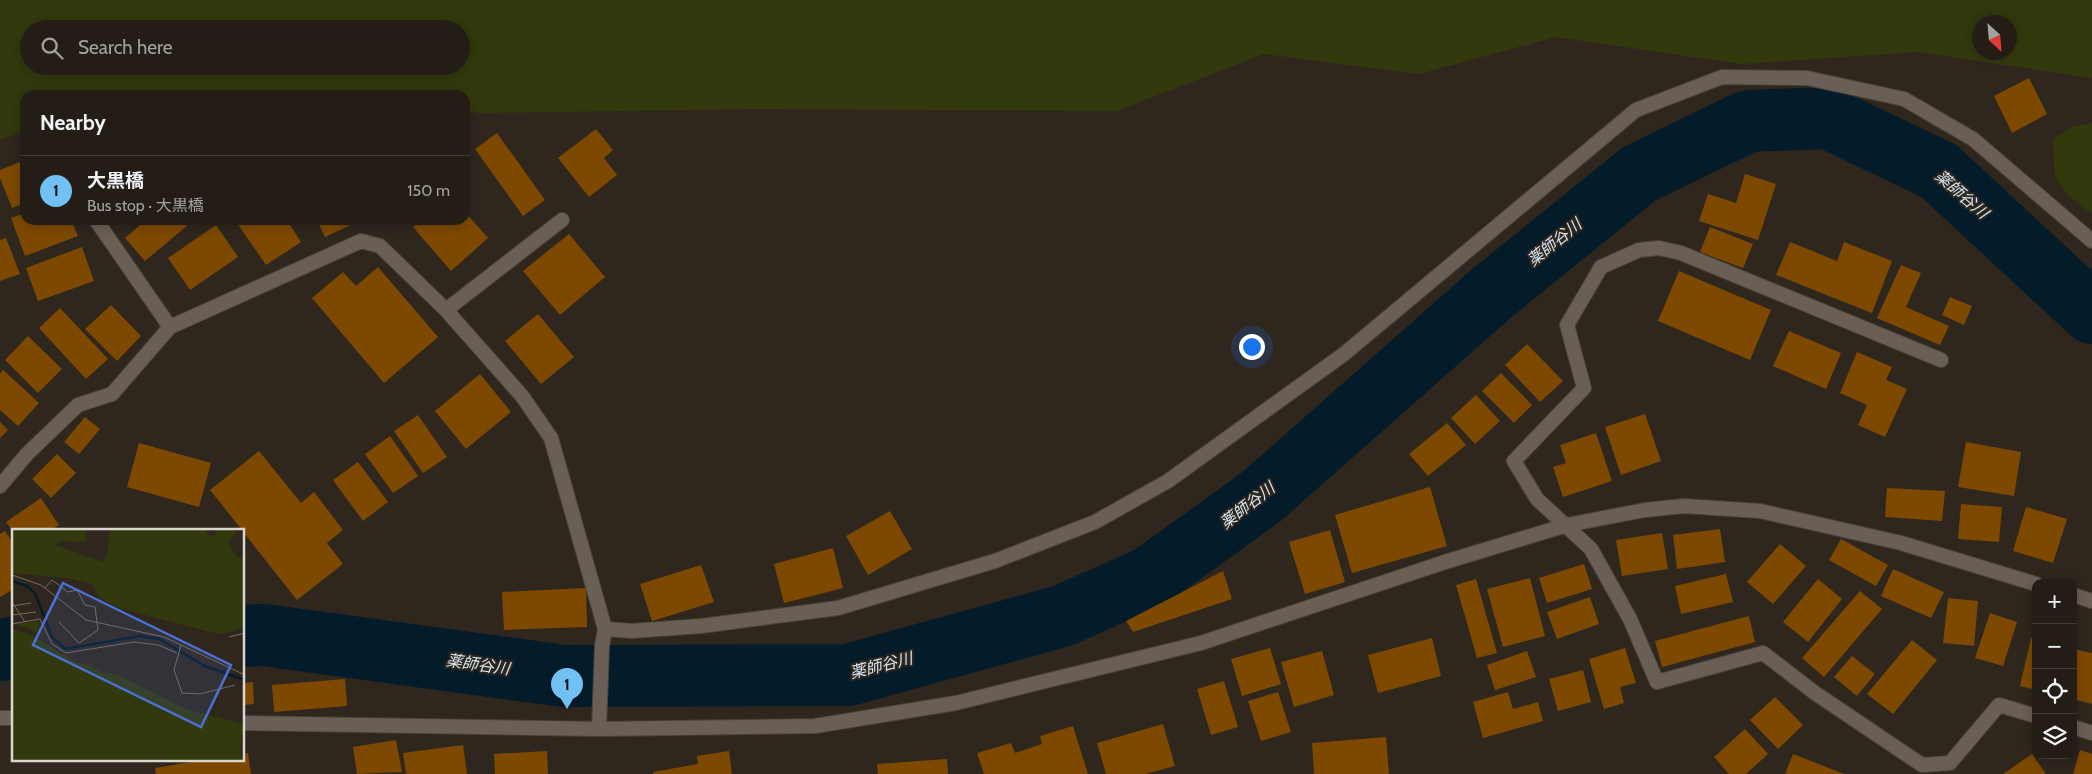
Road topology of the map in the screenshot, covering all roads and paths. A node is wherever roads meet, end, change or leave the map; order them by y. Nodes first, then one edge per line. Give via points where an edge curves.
1 (562, 220) dead end
2 (99, 225) edge
3 (2092, 241) edge
4 (446, 310) junction
5 (170, 327) junction
6 (1942, 360) dead end
7 (0, 486) edge
8 (1567, 525) junction
9 (2032, 583) edge
10 (2077, 596) edge
11 (2092, 601) edge
12 (605, 629) junction
13 (2032, 715) edge
14 (245, 723) edge
15 (600, 729) junction
16 (2077, 729) edge
17 (2092, 733) edge

1 - 4 street
2 - 5 street
3 - 12 street via 1973,139 1904,99 1806,78 1722,77 1636,110 1344,354 1168,481 1095,522 995,562 838,608 692,626 632,631
4 - 5 street via 380,246 360,241
4 - 12 street via 522,396 551,438
5 - 7 street via 112,394 78,405 27,454
6 - 8 street via 1681,253 1659,248 1639,250 1601,267 1567,324 1584,388 1514,462 1537,499
8 - 9 street via 1684,506 1760,511 1901,543
8 - 13 street via 1591,549 1630,619 1657,682 1764,653 1815,693 1922,765 1950,763 1999,706
8 - 15 street via 1201,643 956,703 815,726
10 - 11 street
12 - 15 street
14 - 15 street
16 - 17 street

